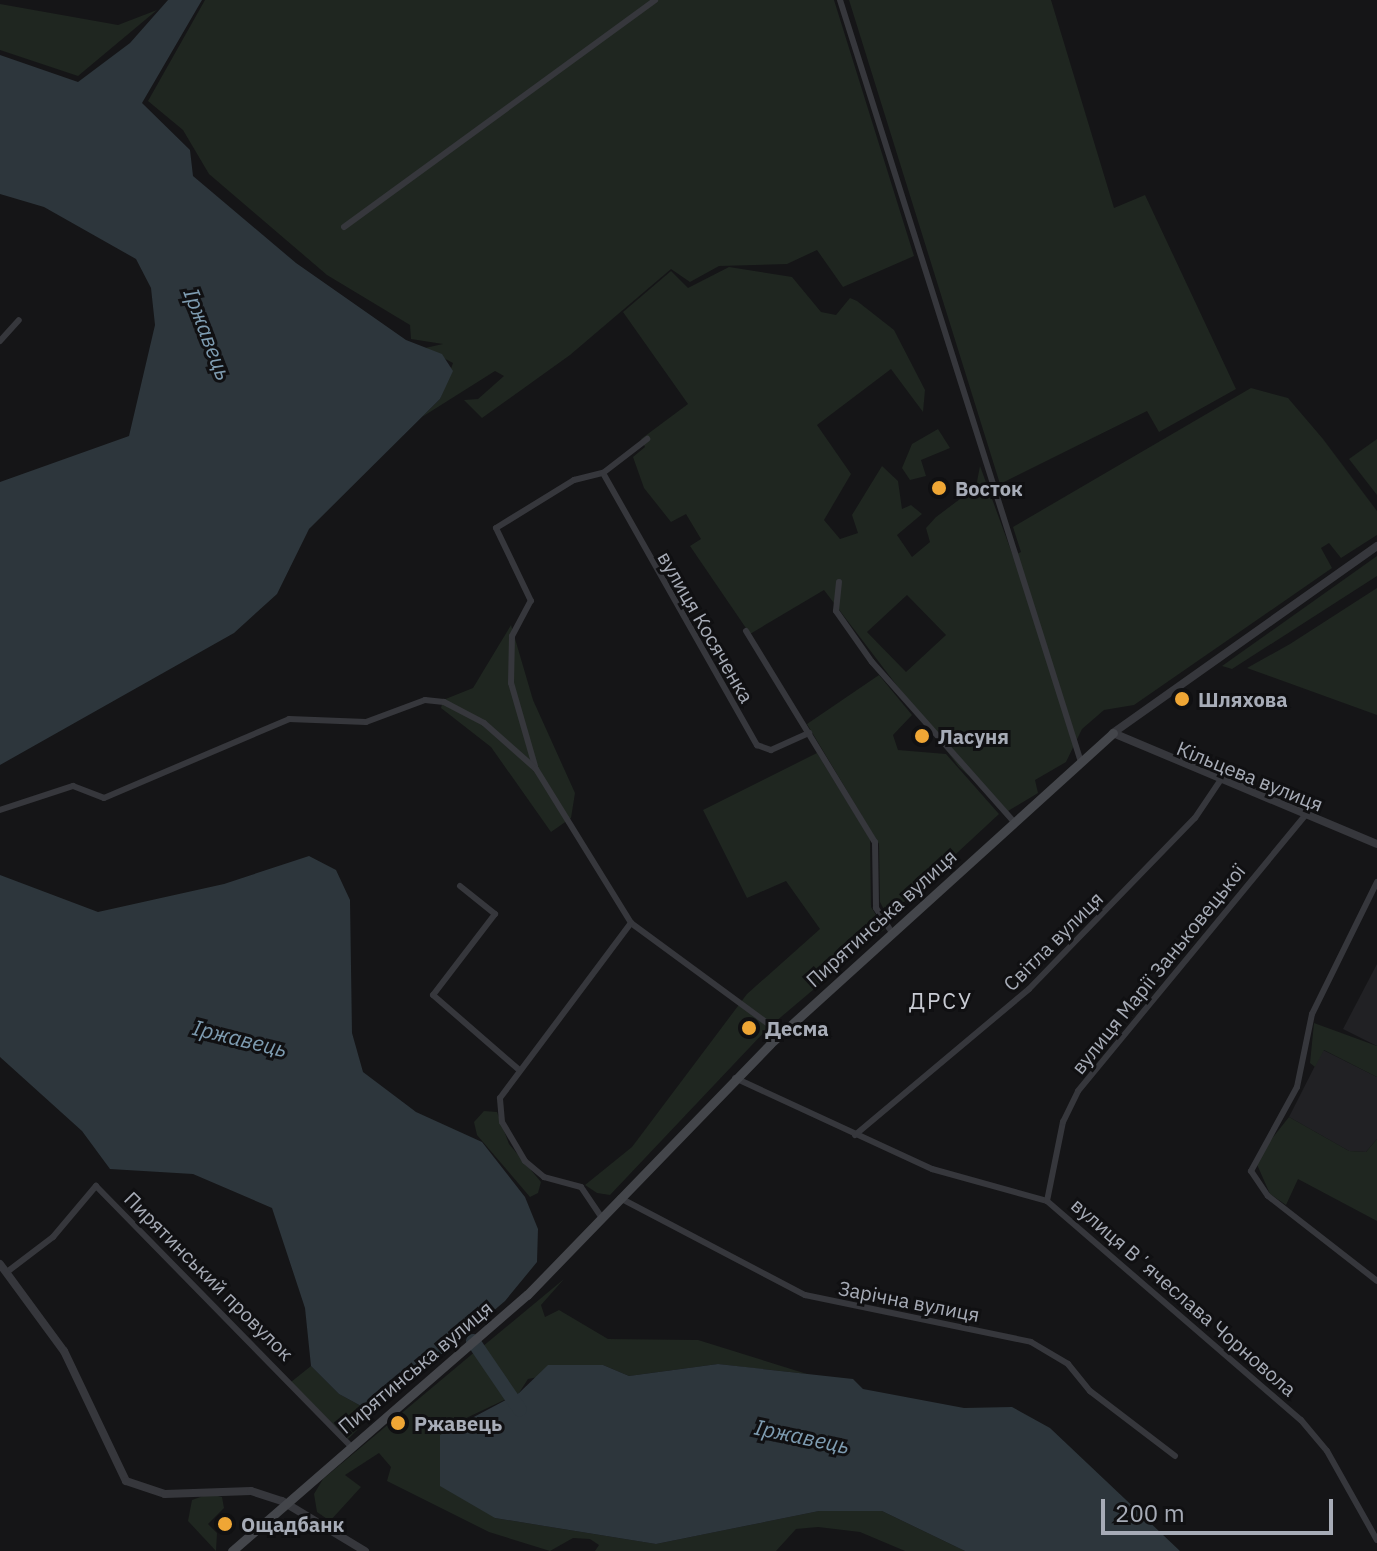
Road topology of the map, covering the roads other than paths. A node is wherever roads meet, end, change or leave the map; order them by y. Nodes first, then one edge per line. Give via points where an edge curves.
1 (655, 0) edge
2 (840, 0) edge
3 (344, 227) dead end
4 (19, 320) dead end
5 (0, 341) edge
6 (647, 439) dead end
7 (603, 473) junction
8 (1377, 546) edge
9 (839, 582) dead end
10 (746, 631) dead end
11 (809, 733) junction
12 (1113, 733) junction
13 (1081, 762) junction
14 (536, 769) junction
15 (1220, 781) junction
16 (0, 810) edge
17 (1305, 816) junction
18 (1014, 822) junction
19 (1377, 844) edge
20 (1377, 882) edge
21 (460, 886) dead end
22 (631, 923) junction
23 (892, 933) junction
24 (782, 1034) junction
25 (518, 1069) junction
26 (735, 1078) junction
27 (855, 1135) junction
28 (620, 1198) junction
29 (1047, 1201) junction
30 (602, 1218) junction
31 (0, 1264) edge
32 (7, 1272) junction
33 (1377, 1281) edge
34 (351, 1446) junction
35 (1175, 1456) dead end
36 (282, 1501) junction
37 (1377, 1540) edge
38 (232, 1551) edge
39 (365, 1551) edge

1 - 3 street
2 - 13 street
4 - 5 street
6 - 7 street
7 - 11 street, вулиця Косяченка via 757,745 771,750
7 - 14 street via 574,480 496,528 531,601 512,636 511,683
8 - 12 street, Пирятинська вулиця
9 - 18 street via 836,611 872,662
10 - 11 street
11 - 23 street via 875,842 876,908
12 - 13 main road, Пирятинська вулиця
12 - 15 street, Кільцева вулиця
13 - 18 main road, Пирятинська вулиця
14 - 16 street via 474,716 425,700 366,722 289,719 104,798 73,786
14 - 22 street
15 - 17 street, Кільцева вулиця
15 - 27 street, Світла вулиця via 1195,818 1038,980
17 - 19 street, Кільцева вулиця
17 - 29 street, вулиця Марії Заньковецької via 1078,1091 1063,1122
18 - 23 main road, Пирятинська вулиця
20 - 33 street via 1312,1014 1302,1077 1251,1171 1268,1196
21 - 25 street via 495,914 433,995
22 - 24 street
22 - 25 street
23 - 24 main road, Пирятинська вулиця
24 - 26 main road, Пирятинська вулиця
25 - 30 street via 500,1098 512,1143 544,1177 581,1187
26 - 27 street, вулиця Вʼячеслава Чорновола
26 - 28 main road, Пирятинська вулиця
27 - 29 street, вулиця Вʼячеслава Чорновола via 932,1169
28 - 30 main road, Пирятинська вулиця
28 - 35 street, Зарічна вулиця via 805,1295 1031,1342 1068,1364 1090,1391
29 - 37 street, вулиця Вʼячеслава Чорновола via 1301,1420 1327,1451
30 - 34 main road, Пирятинська вулиця via 483,1334
31 - 32 street
32 - 34 street, Пирятинський провулок via 53,1237 96,1186
32 - 36 street via 64,1351 126,1481 153,1493 233,1489
34 - 36 main road, Пирятинська вулиця
36 - 38 main road, Пирятинська вулиця
36 - 39 street

